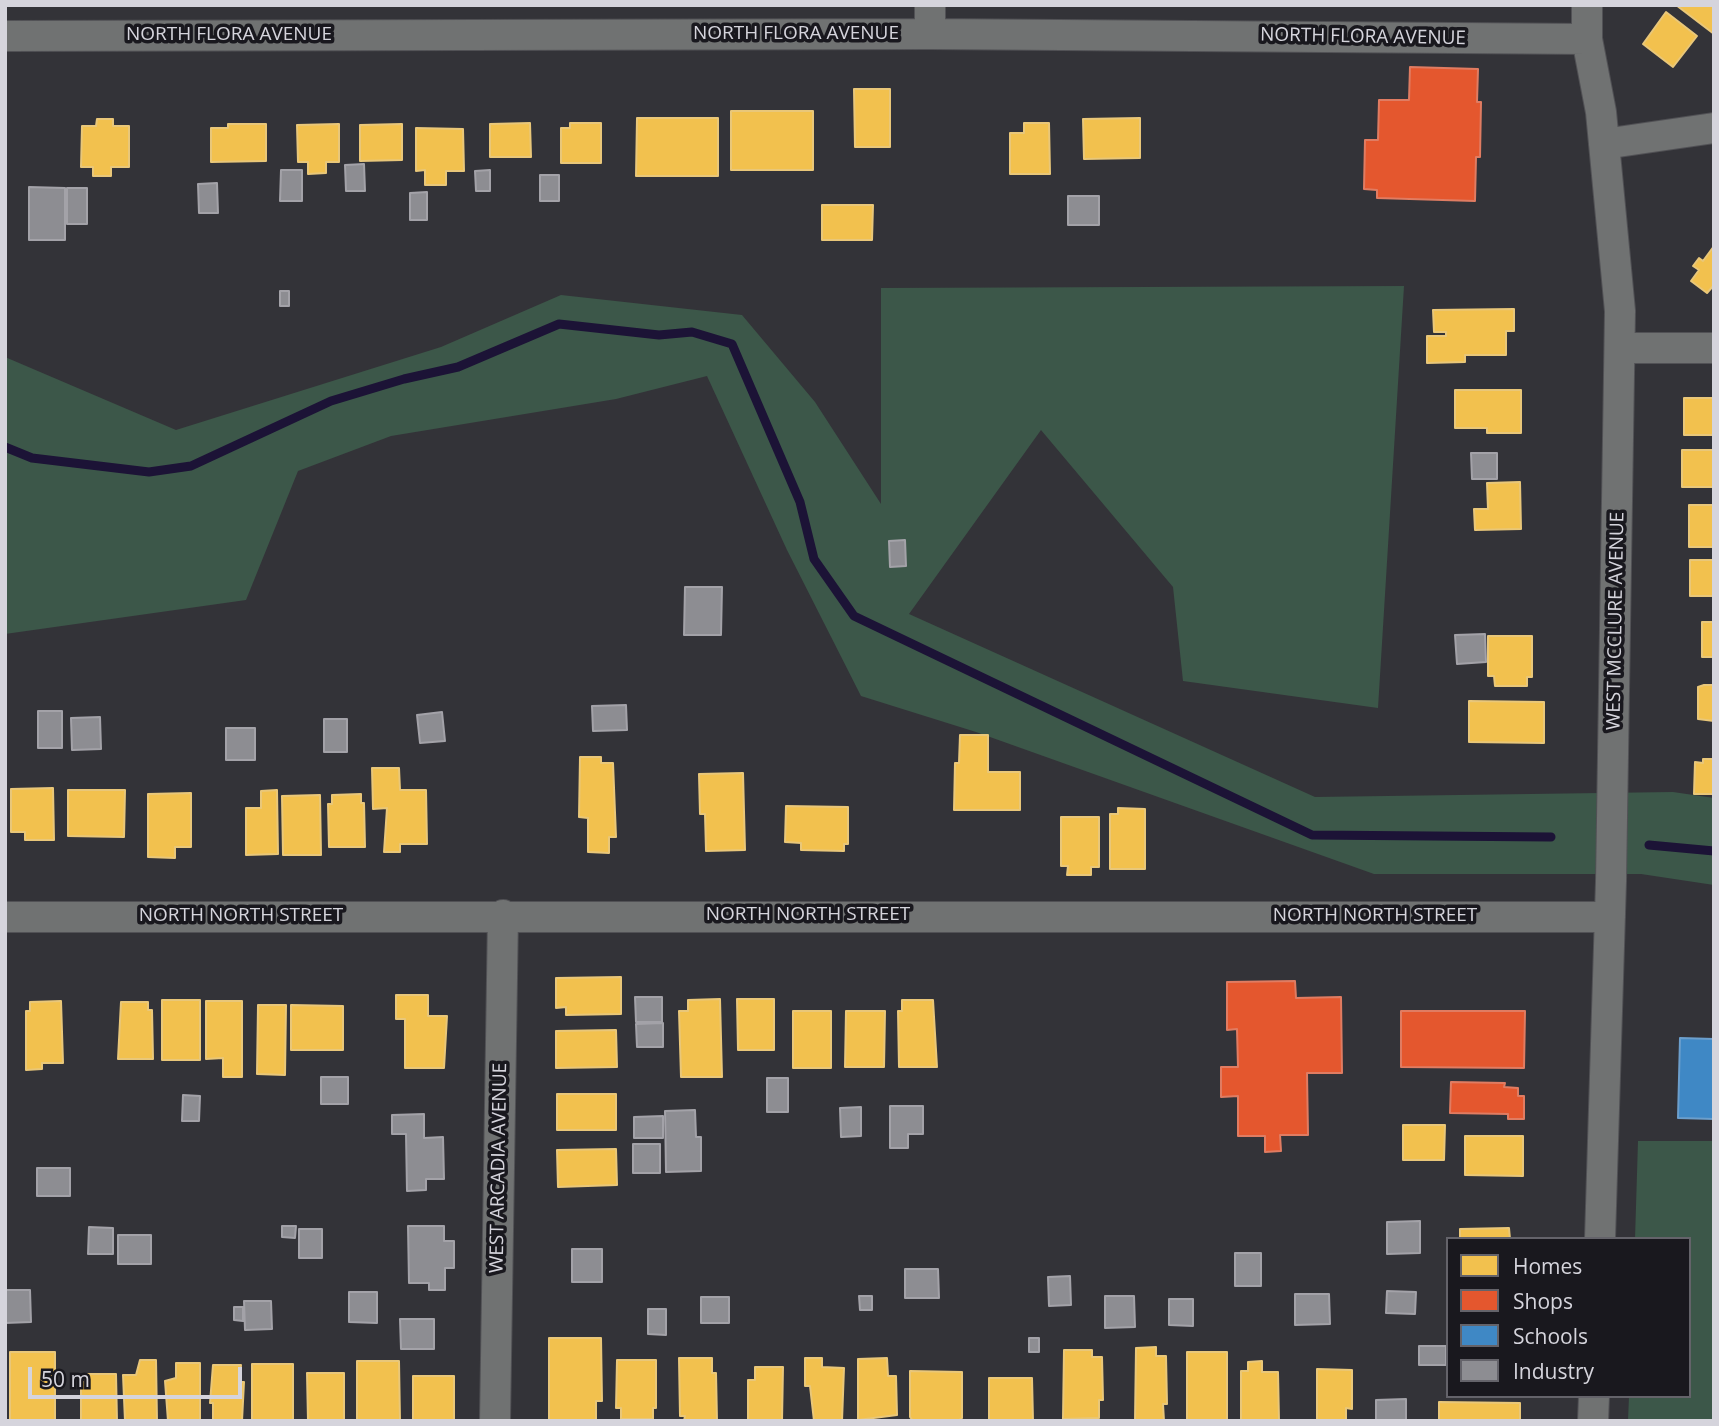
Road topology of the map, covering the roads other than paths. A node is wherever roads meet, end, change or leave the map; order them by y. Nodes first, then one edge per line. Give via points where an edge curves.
1 (1587, 5) edge
2 (930, 19) edge
3 (5, 36) edge
4 (1587, 40) junction
5 (1714, 128) edge
6 (1605, 144) junction
7 (1620, 348) junction
8 (1714, 348) edge
9 (503, 915) junction
10 (5, 916) edge
11 (1610, 916) junction
12 (1600, 1237) edge
13 (1594, 1398) edge
14 (495, 1421) edge
15 (1593, 1421) edge

1 - 4 street, WEST MCCLURE AVENUE
2 - 3 street, NORTH FLORA AVENUE
2 - 4 street, NORTH FLORA AVENUE
4 - 6 street, WEST MCCLURE AVENUE
5 - 6 street
6 - 7 street, WEST MCCLURE AVENUE
7 - 8 street
7 - 11 street, WEST MCCLURE AVENUE
9 - 10 street, NORTH NORTH STREET
9 - 11 street, NORTH NORTH STREET
9 - 14 street, WEST ARCADIA AVENUE
11 - 12 street, WEST MCCLURE AVENUE
13 - 15 street

